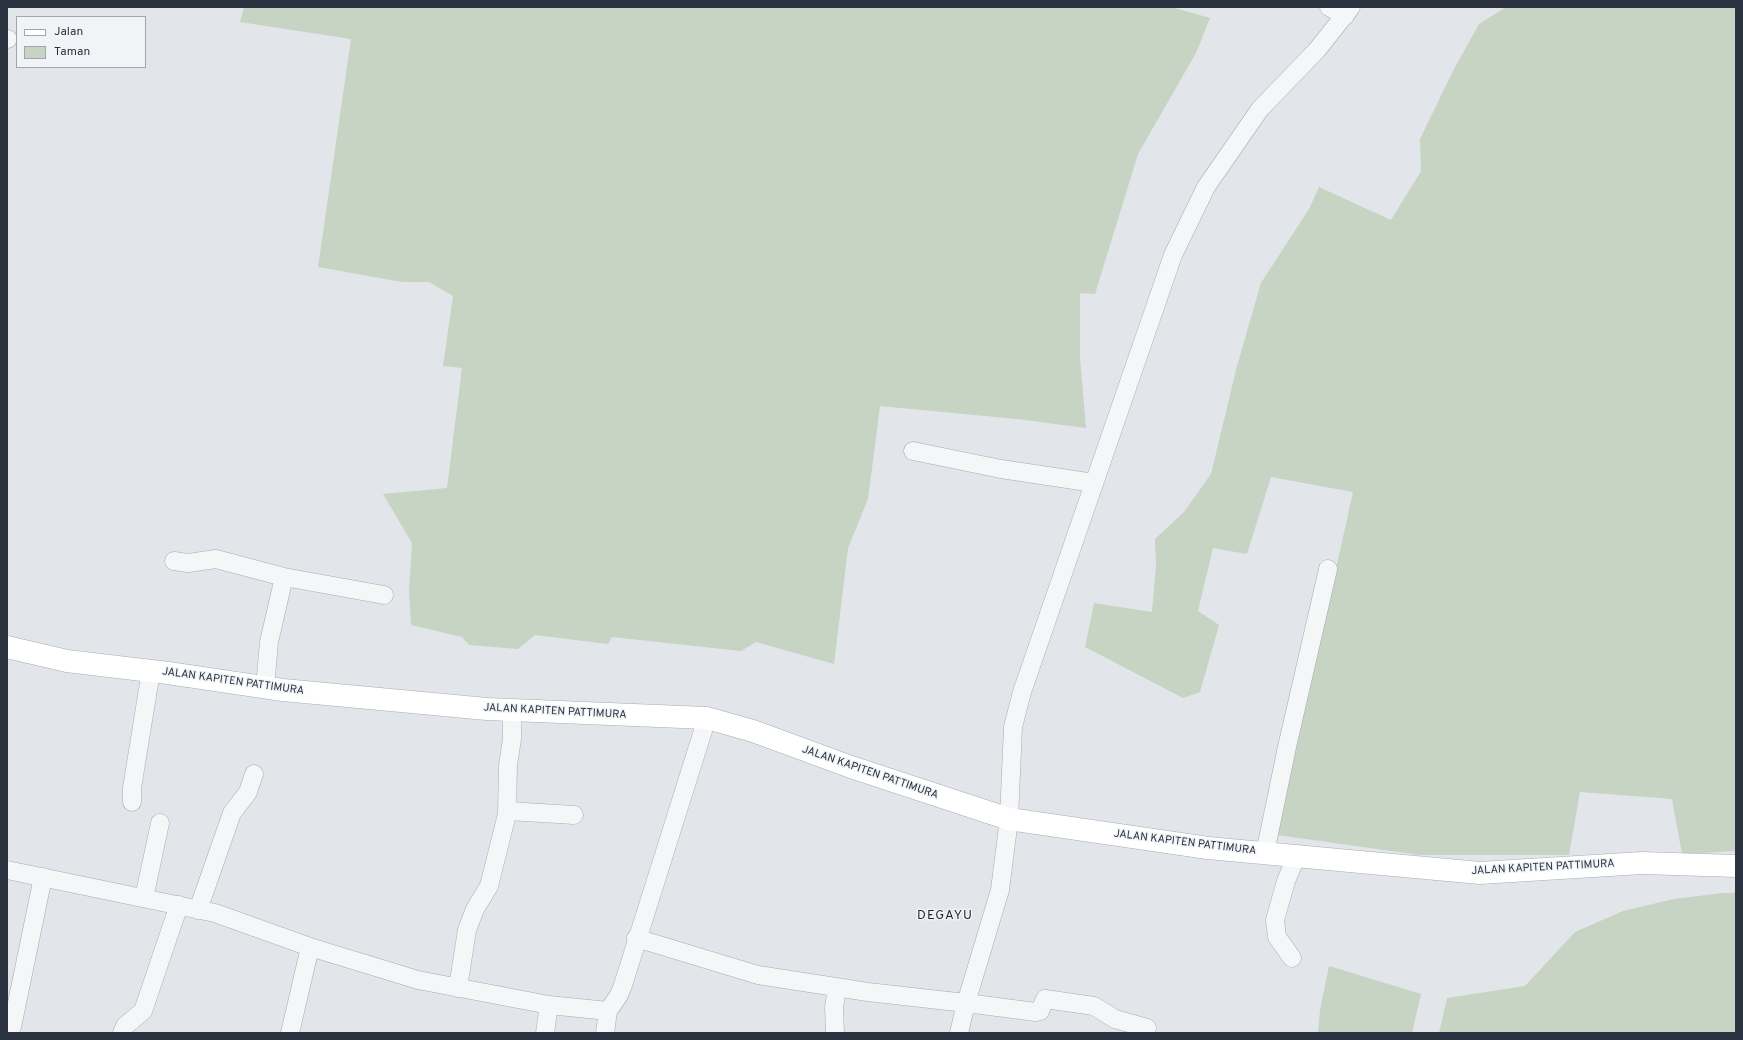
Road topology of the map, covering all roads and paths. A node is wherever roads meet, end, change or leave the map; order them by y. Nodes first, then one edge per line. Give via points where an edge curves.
1 (1328, 7) edge
2 (1348, 12) edge
3 (913, 451) dead end
4 (1094, 484) junction
5 (174, 561) dead end
6 (1328, 570) dead end
7 (284, 577) junction
8 (384, 595) dead end
9 (7, 647) edge
10 (151, 672) junction
11 (265, 688) junction
12 (512, 710) junction
13 (707, 718) junction
14 (254, 774) dead end
15 (132, 802) dead end
16 (508, 811) junction
17 (574, 815) dead end
18 (1009, 819) junction
19 (160, 823) dead end
20 (1265, 853) junction
21 (1297, 855) junction
22 (1736, 866) edge
23 (7, 870) edge
24 (43, 877) junction
25 (144, 898) junction
26 (179, 905) junction
27 (198, 910) junction
28 (636, 938) junction
29 (310, 947) junction
30 (1292, 958) dead end
31 (837, 987) junction
32 (458, 988) junction
33 (966, 1003) junction
34 (550, 1005) junction
35 (608, 1011) junction
36 (1147, 1028) dead end
37 (8, 1033) edge
38 (122, 1033) edge
39 (290, 1033) edge
40 (545, 1033) edge
41 (605, 1033) edge
42 (834, 1033) edge
43 (959, 1033) edge

1 - 2 street
2 - 4 street via 1319,47 1260,109 1206,187 1173,255
3 - 4 street
4 - 18 street via 1022,692 1013,727
5 - 7 street via 188,563 216,559
6 - 20 street
7 - 8 street
7 - 11 street via 269,642
9 - 10 street, JALAN KAPITEN PATTIMURA via 67,661
10 - 11 street, JALAN KAPITEN PATTIMURA
10 - 15 street via 132,788
11 - 12 street, JALAN KAPITEN PATTIMURA
12 - 13 street, JALAN KAPITEN PATTIMURA
12 - 16 street
13 - 18 street, JALAN KAPITEN PATTIMURA via 753,731 865,772
13 - 28 street
14 - 27 street via 248,792 232,813
16 - 17 street
16 - 32 street via 489,886 467,930
18 - 20 street, JALAN KAPITEN PATTIMURA via 1208,848
18 - 33 street via 1000,890
19 - 25 street
20 - 21 street, JALAN KAPITEN PATTIMURA
21 - 22 street, JALAN KAPITEN PATTIMURA via 1480,873 1642,863
21 - 30 street via 1281,898 1276,931
23 - 24 street
24 - 25 street
24 - 37 street via 12,1027
25 - 26 street
26 - 27 street
26 - 38 street via 143,1011 128,1023
27 - 29 street via 214,913
28 - 31 street via 758,975
28 - 35 street via 619,995
29 - 32 street via 418,980
29 - 39 street
31 - 33 street
31 - 42 street
32 - 34 street
33 - 36 street via 1039,1012 1044,999 1048,999 1094,1006 1115,1019
33 - 43 street
34 - 35 street
34 - 40 street
35 - 41 street

